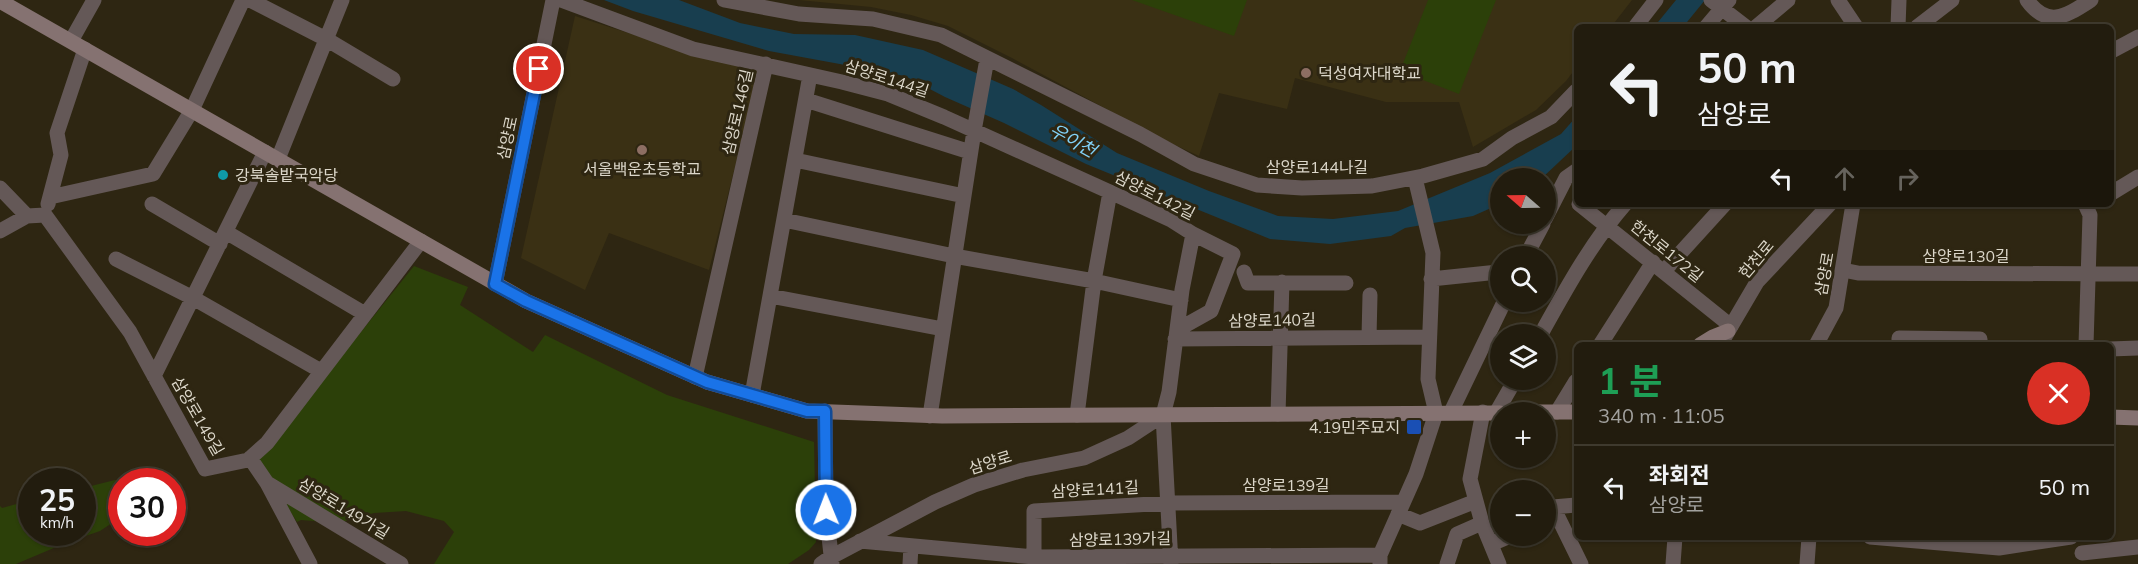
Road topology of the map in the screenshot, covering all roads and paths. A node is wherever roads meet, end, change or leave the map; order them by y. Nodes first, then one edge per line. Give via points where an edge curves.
1 (94, 0) edge
2 (243, 0) edge
3 (250, 0) edge
4 (342, 0) edge
5 (553, 0) edge
6 (561, 0) edge
7 (724, 0) edge
8 (1656, 0) edge
9 (1788, 0) edge
10 (1838, 0) edge
11 (1899, 0) edge
12 (1952, 0) edge
13 (2027, 0) edge
14 (2091, 0) edge
15 (0, 1) edge
16 (1720, 3) edge
17 (1637, 24) edge
18 (1708, 24) edge
19 (1743, 24) edge
20 (1760, 24) edge
21 (1854, 24) edge
22 (1898, 24) edge
23 (1921, 24) edge
24 (2138, 37) edge
25 (326, 39) junction
26 (71, 42) junction
27 (85, 49) junction
28 (2114, 50) edge
29 (987, 59) junction
30 (766, 64) junction
31 (810, 75) junction
32 (393, 79) dead end
33 (1574, 93) edge
34 (806, 100) junction
35 (192, 110) junction
36 (974, 131) junction
37 (970, 152) junction
38 (272, 156) junction
39 (795, 160) junction
40 (1574, 172) edge
41 (2138, 177) edge
42 (1415, 178) junction
43 (0, 188) edge
44 (1560, 190) junction
45 (1110, 192) junction
46 (2114, 192) edge
47 (964, 196) junction
48 (50, 197) junction
49 (1556, 198) edge
50 (1574, 200) edge
51 (152, 204) dead end
52 (1583, 207) edge
53 (1622, 207) edge
54 (1722, 207) edge
55 (1827, 207) edge
56 (1853, 207) edge
57 (2089, 207) edge
58 (45, 215) junction
59 (27, 216) junction
60 (784, 220) junction
61 (1607, 225) junction
62 (0, 231) edge
63 (1193, 234) junction
64 (223, 238) junction
65 (421, 241) junction
66 (954, 256) junction
67 (116, 259) dead end
68 (1658, 267) junction
69 (1843, 270) junction
70 (1244, 272) dead end
71 (1490, 273) edge
72 (2088, 274) junction
73 (2138, 274) edge
74 (1431, 279) junction
75 (1094, 281) junction
76 (1282, 282) junction
77 (1346, 283) dead end
78 (495, 284) junction
79 (1370, 295) dead end
80 (770, 296) junction
81 (193, 298) junction
82 (1181, 300) junction
83 (1498, 312) edge
84 (365, 314) junction
85 (1547, 324) edge
86 (943, 329) junction
87 (1730, 329) junction
88 (1176, 334) junction
89 (1369, 337) junction
90 (1429, 337) junction
91 (1280, 338) junction
92 (1602, 342) edge
93 (1705, 342) edge
94 (1722, 342) edge
95 (1818, 342) edge
96 (1899, 342) edge
97 (1980, 342) edge
98 (2086, 342) edge
99 (2138, 348) edge
100 (2114, 349) edge
101 (321, 371) junction
102 (154, 376) junction
103 (695, 377) junction
104 (1574, 384) edge
105 (752, 395) junction
106 (825, 411) junction
107 (1443, 412) junction
108 (1557, 412) joint
109 (1574, 412) edge
110 (1490, 413) edge
111 (1278, 414) junction
112 (1077, 415) junction
113 (1163, 415) junction
114 (930, 416) junction
115 (2114, 417) edge
116 (2138, 418) edge
117 (1490, 422) edge
118 (250, 458) junction
119 (267, 483) junction
120 (1476, 501) junction
121 (1169, 503) junction
122 (1574, 506) edge
123 (1556, 507) edge
124 (1401, 508) junction
125 (1482, 523) junction
126 (1556, 526) edge
127 (1675, 540) edge
128 (1809, 540) edge
129 (1941, 540) edge
130 (2051, 540) edge
131 (2081, 540) edge
132 (860, 541) junction
133 (1490, 542) edge
134 (1988, 542) edge
135 (911, 546) junction
136 (1492, 546) edge
137 (2138, 547) edge
138 (1034, 557) junction
139 (2083, 558) edge
140 (1172, 560) edge
141 (1380, 560) edge
142 (1089, 561) edge
143 (828, 562) edge
144 (310, 564) edge
145 (401, 564) edge
146 (910, 564) edge
147 (1448, 564) edge
148 (1499, 564) edge
149 (1581, 564) edge
150 (1673, 564) edge
151 (1807, 564) edge

1 - 26 street
2 - 35 street
3 - 25 street
4 - 25 street
5 - 78 street, 삼양로
6 - 30 street, 삼양로146길 via 693,49
7 - 29 street, 삼양로144나길 via 799,14 873,19 941,35
8 - 17 street
9 - 20 street
10 - 21 street
11 - 22 street
12 - 23 street
13 - 14 street via 2045,17 2067,15
15 - 26 main road
16 - 18 street
16 - 19 street
24 - 28 street
25 - 32 street
25 - 38 street
26 - 27 main road
27 - 35 main road
27 - 48 street via 57,133 61,155
29 - 36 street
29 - 42 street, 삼양로144나길 via 1194,164 1257,185 1372,186
30 - 31 street, 삼양로144길
30 - 103 street, 삼양로146길
31 - 34 street
31 - 36 street, 삼양로144길 via 888,94
33 - 42 street, 삼양로144나길 via 1551,117 1483,159
34 - 37 street
34 - 39 street
35 - 38 main road
35 - 48 street via 153,174
36 - 37 street
36 - 45 street, 삼양로142길
37 - 47 street
38 - 64 street
38 - 65 main road
39 - 47 street
39 - 60 street
40 - 44 street
41 - 46 street
42 - 74 street via 1432,253
43 - 59 street
44 - 49 street
44 - 50 street, 한천로172길
45 - 63 street, 삼양로142길
45 - 75 street
47 - 66 street
48 - 58 street
51 - 64 street
52 - 61 street, 한천로172길
53 - 61 street
54 - 68 street
55 - 87 street, 한천로 via 1757,282
56 - 69 street, 삼양로
57 - 72 street
58 - 59 street
58 - 102 street, 삼양로149길 via 130,332
59 - 62 street
60 - 66 street
60 - 80 street
61 - 68 street, 한천로172길
61 - 85 street
63 - 82 street, 삼양로142길
63 - 88 street via 1233,254 1211,311
64 - 81 street
64 - 84 street
65 - 78 main road
65 - 84 street, 삼양로149길
66 - 75 street
66 - 86 street
67 - 81 street
68 - 87 street, 한천로172길
68 - 92 street
69 - 72 street, 삼양로130길
69 - 95 street, 삼양로 via 1836,308
70 - 76 street via 1248,283
71 - 74 street
72 - 73 street, 삼양로130길
72 - 98 street
74 - 90 street
75 - 82 street
75 - 112 street
76 - 77 street
76 - 91 street
78 - 103 main road
79 - 89 street
80 - 86 street
80 - 105 street
81 - 101 street
81 - 102 street
82 - 88 street, 삼양로142길
83 - 107 street
84 - 101 street, 삼양로149길
86 - 114 street
87 - 93 main road
87 - 94 street, 한천로
88 - 91 street, 삼양로140길
88 - 113 street, 삼양로142길
89 - 90 street, 삼양로140길
89 - 91 street, 삼양로140길
90 - 107 street via 1428,379
91 - 111 street
96 - 97 street via 1899,338
99 - 100 street
101 - 118 street, 삼양로149길 via 267,443
102 - 118 street, 삼양로149길 via 205,469
103 - 105 main road
104 - 108 street
105 - 106 main road via 807,411
106 - 114 main road
106 - 143 street
107 - 110 main road
107 - 111 main road
107 - 124 street
108 - 109 main road
111 - 113 main road
112 - 113 main road
112 - 114 main road
113 - 121 street
113 - 132 street, 삼양로 via 1128,438 1084,458 974,485
115 - 116 main road
117 - 120 street via 1470,479
118 - 119 street, 삼양로149가길
119 - 144 street, 삼양로149가길
119 - 145 street, 삼양로149가길
120 - 124 street, 삼양로139길 via 1420,523
120 - 125 street
121 - 124 street, 삼양로139길
121 - 138 street, 삼양로141길 via 1034,510
121 - 140 street
122 - 123 street
124 - 141 street
125 - 133 street
125 - 147 street via 1457,534
126 - 149 street
127 - 150 street
128 - 151 street
129 - 134 street
130 - 134 street via 1999,548
131 - 139 street
132 - 135 street, 삼양로139가길
132 - 143 street, 삼양로
135 - 138 street, 삼양로139가길
135 - 146 street
136 - 148 street
137 - 139 street
138 - 142 street, 삼양로139가길
140 - 141 street, 삼양로139가길
140 - 142 street, 삼양로139가길

